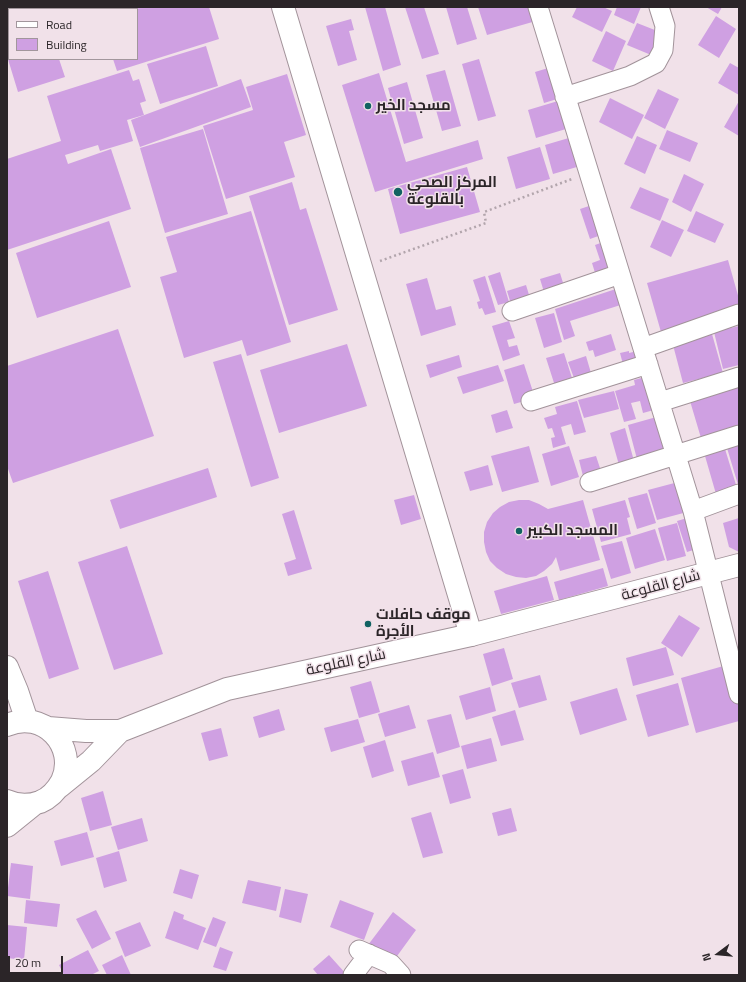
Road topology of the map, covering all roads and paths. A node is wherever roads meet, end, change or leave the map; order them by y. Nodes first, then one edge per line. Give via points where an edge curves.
1 (283, 7) edge
2 (538, 7) edge
3 (660, 7) edge
4 (566, 97) junction
5 (589, 173) junction
6 (361, 268) junction
7 (620, 274) junction
8 (512, 311) dead end
9 (739, 314) edge
10 (646, 356) junction
11 (739, 377) edge
12 (531, 401) dead end
13 (660, 402) junction
14 (739, 435) edge
15 (676, 455) junction
16 (590, 482) dead end
17 (739, 494) edge
18 (693, 511) junction
19 (739, 565) edge
20 (709, 573) junction
21 (471, 635) junction
22 (7, 667) edge
23 (739, 694) edge
24 (17, 723) edge
25 (48, 728) junction
26 (120, 731) junction
27 (59, 786) junction
28 (7, 801) edge
29 (33, 804) junction
30 (7, 826) edge
31 (353, 975) edge
32 (401, 975) edge

1 - 6 main road
2 - 4 street
3 - 4 street via 665,26 663,50 656,63 630,76
4 - 5 street
5 - 6 path via 484,212 486,223
5 - 7 street
6 - 21 main road
7 - 8 street
7 - 10 street
9 - 10 street
10 - 12 street
10 - 13 street
11 - 13 street
13 - 15 street
14 - 15 street
15 - 16 street
15 - 18 street
17 - 18 street
18 - 20 street
19 - 20 main road, شارع القلوعة
20 - 21 main road, شارع القلوعة
20 - 23 street
21 - 26 main road, شارع القلوعة via 227,689
22 - 24 main road via 17,691
24 - 25 main road via 38,724
25 - 26 main road
25 - 27 main road via 64,749 66,762
26 - 27 main road via 91,761
27 - 29 main road via 52,795
28 - 29 main road via 21,805
29 - 30 main road
31 - 32 street via 364,952 391,964

